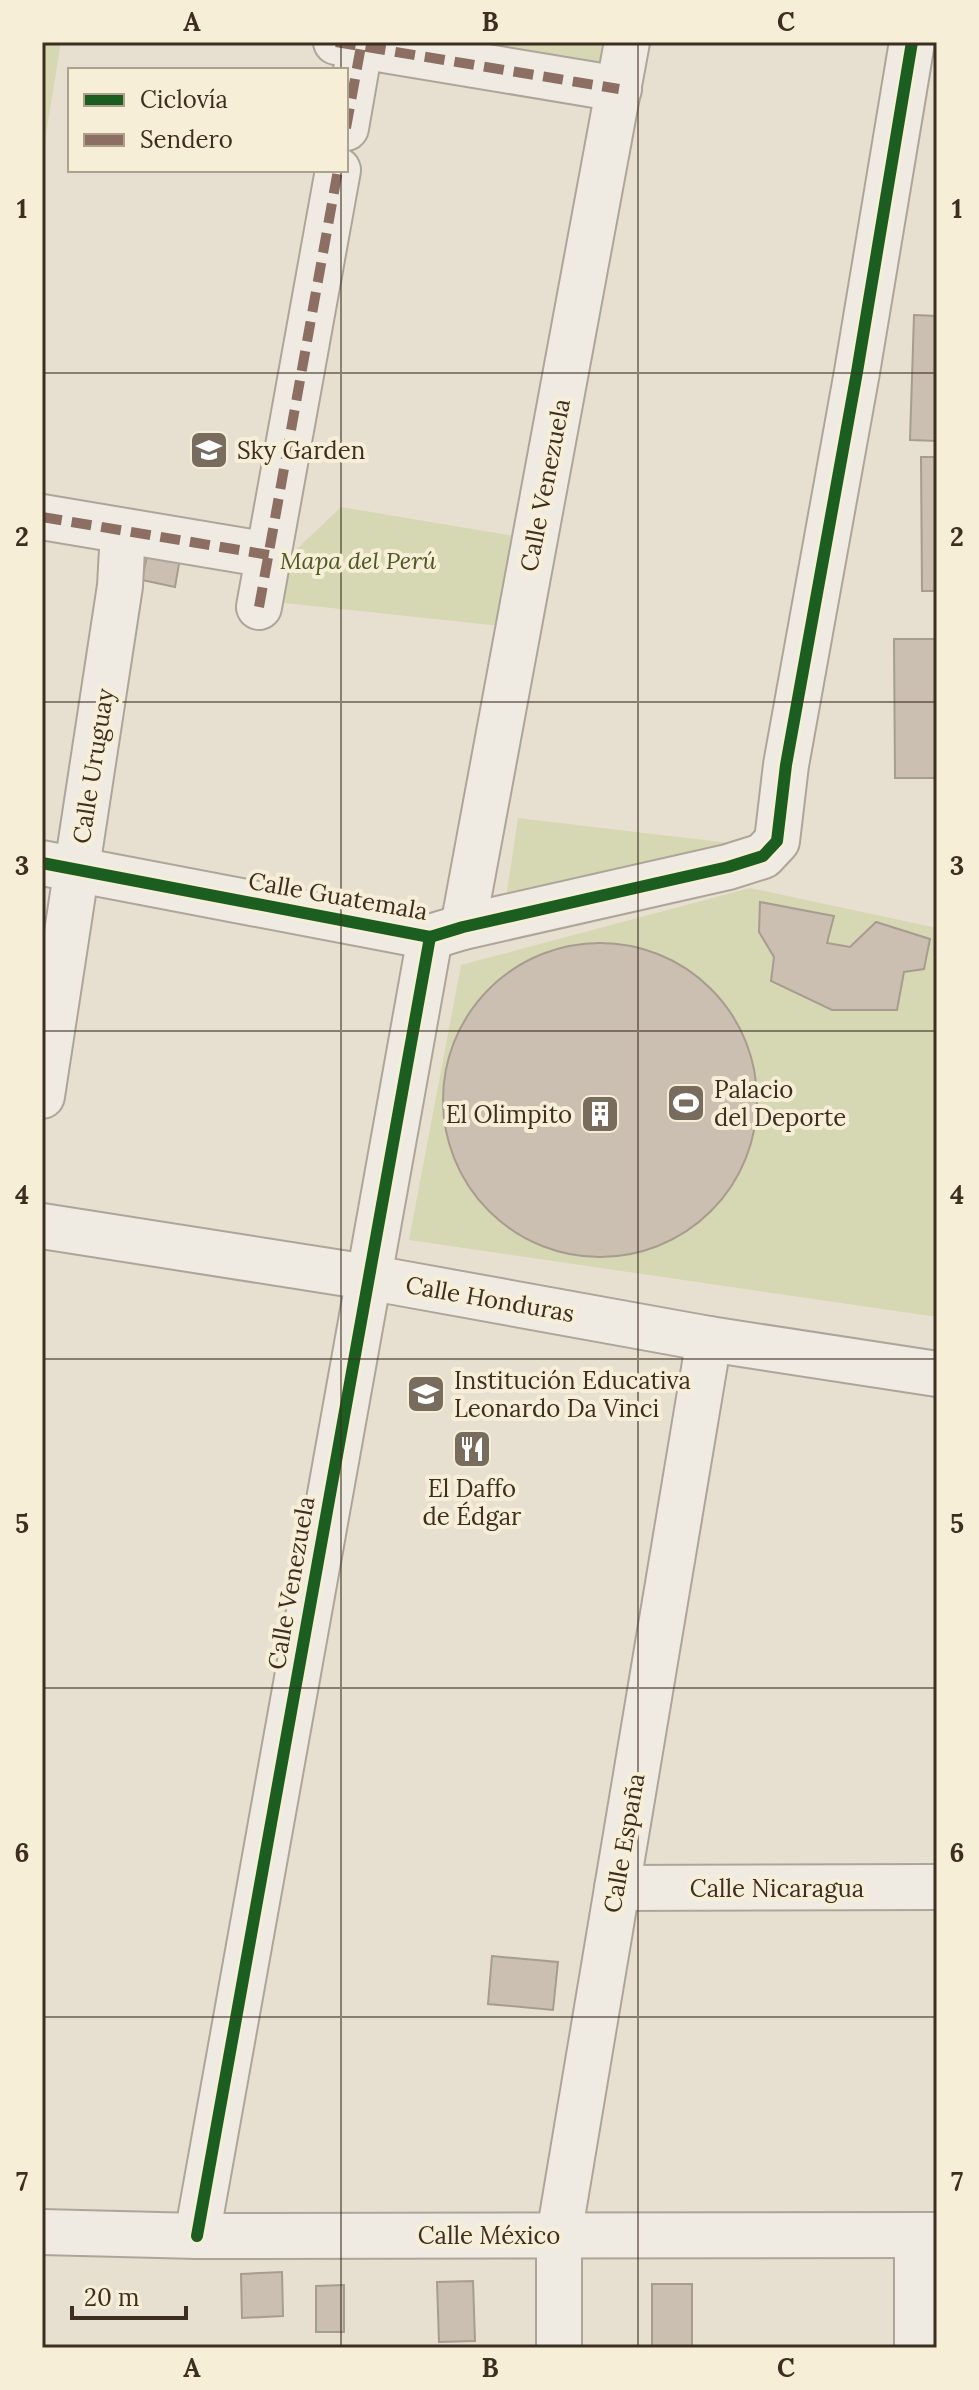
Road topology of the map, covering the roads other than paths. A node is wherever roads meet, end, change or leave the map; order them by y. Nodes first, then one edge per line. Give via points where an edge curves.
1 (627, 42) edge
2 (912, 42) edge
3 (353, 43) edge
4 (619, 89) junction
5 (348, 104) edge
6 (338, 172) edge
7 (42, 517) edge
8 (123, 531) junction
9 (269, 555) junction
10 (259, 607) dead end
11 (59, 866) edge
12 (447, 932) junction
13 (42, 1096) edge
14 (42, 1226) edge
15 (367, 1277) junction
16 (709, 1339) junction
17 (937, 1374) edge
18 (937, 1887) edge
19 (617, 1888) junction
20 (42, 2232) edge
21 (559, 2235) junction
22 (927, 2235) edge
23 (197, 2236) junction
24 (559, 2348) edge
25 (917, 2348) edge

1 - 4 street, Calle Venezuela
2 - 12 street, Calle Guatemala via 777,841 763,856 728,867
3 - 4 street
3 - 5 street
4 - 12 street, Calle Venezuela
6 - 9 street
7 - 8 street
8 - 9 street
8 - 11 street, Calle Uruguay via 120,586
9 - 10 street
11 - 12 street, Calle Guatemala
11 - 13 street, Calle Uruguay
12 - 15 street, Calle Venezuela
14 - 15 street, Calle Honduras
15 - 16 street, Calle Honduras
15 - 23 street, Calle Venezuela
16 - 17 street, Calle Honduras
16 - 19 street, Calle España
18 - 19 street, Calle Nicaragua
19 - 21 street, Calle España
20 - 23 street, Calle México
21 - 22 street, Calle México
21 - 23 street, Calle México
21 - 24 street, Calle España
22 - 25 street

